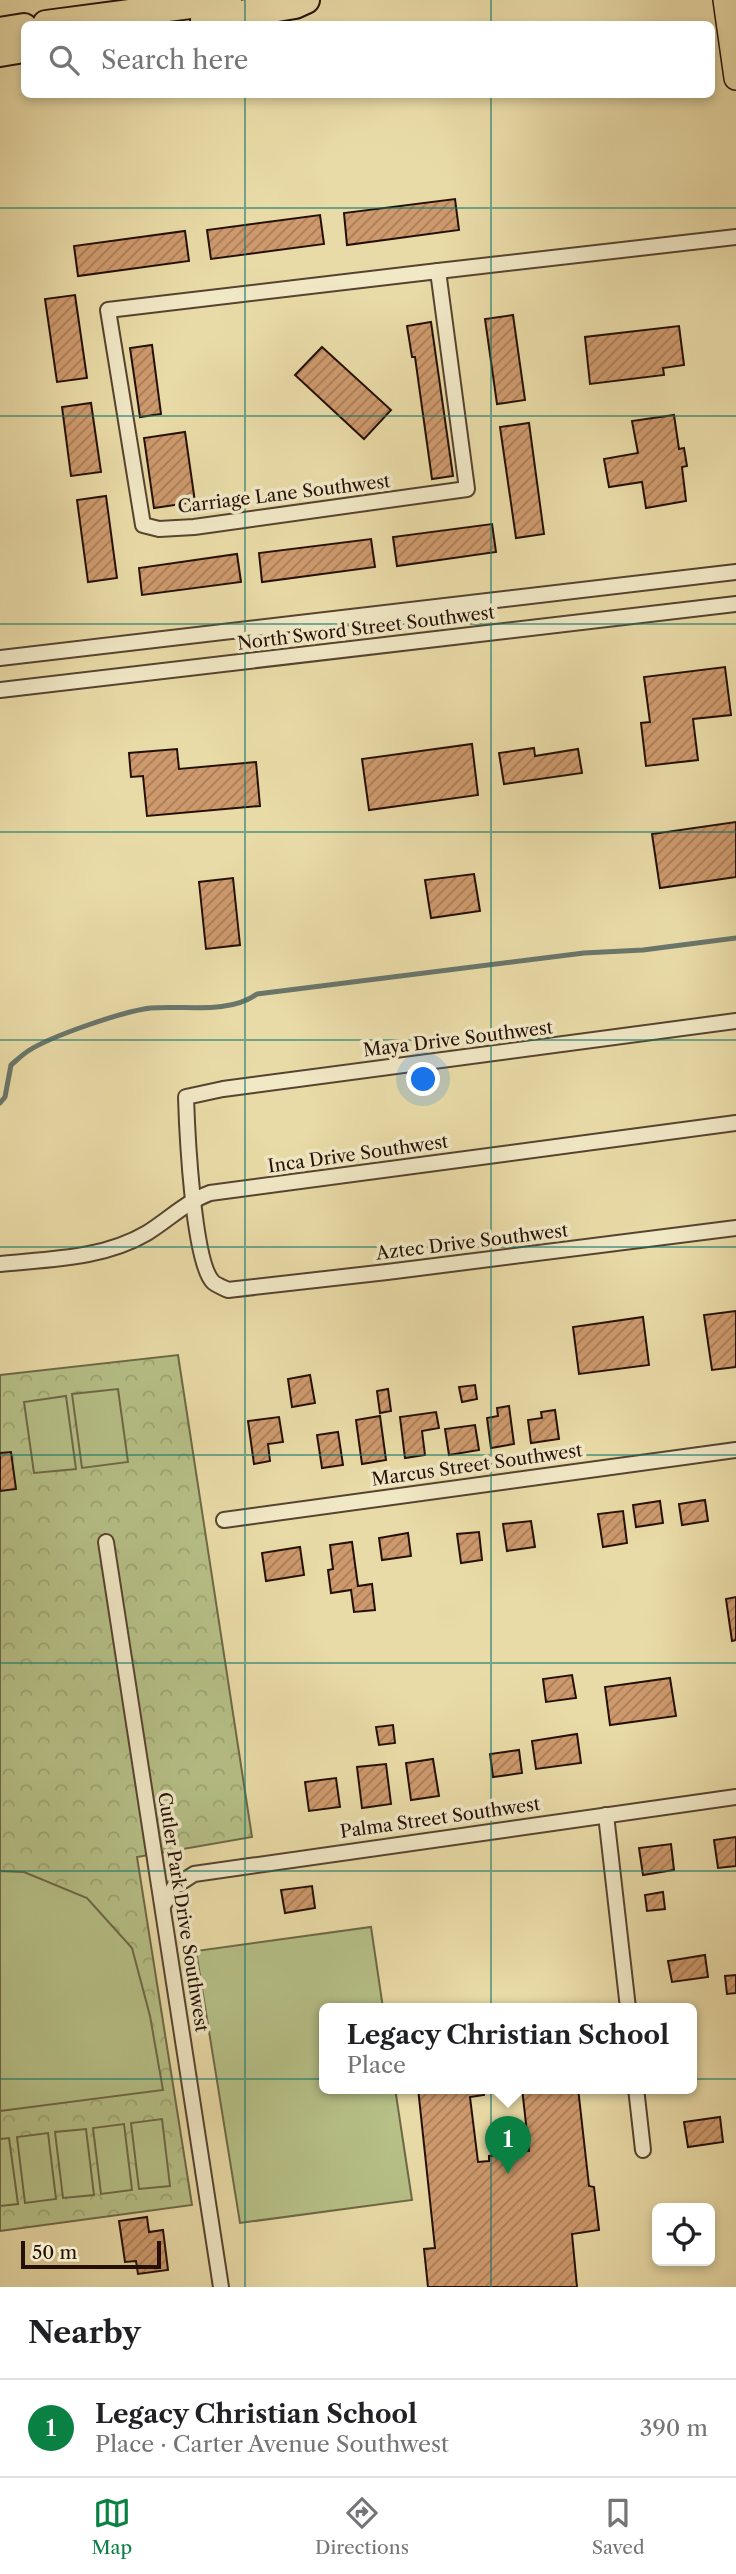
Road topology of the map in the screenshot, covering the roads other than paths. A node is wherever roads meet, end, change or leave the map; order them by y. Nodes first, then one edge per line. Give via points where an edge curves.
1 (228, 0) edge
2 (306, 0) edge
3 (725, 0) edge
4 (69, 21) edge
5 (196, 21) edge
6 (21, 28) edge
7 (0, 31) edge
8 (21, 50) edge
9 (0, 53) edge
10 (736, 78) edge
11 (736, 237) edge
12 (438, 271) junction
13 (736, 572) edge
14 (736, 604) edge
15 (0, 658) edge
16 (0, 690) edge
17 (736, 1021) edge
18 (736, 1124) edge
19 (194, 1200) junction
20 (736, 1228) edge
21 (0, 1264) edge
22 (736, 1450) edge
23 (224, 1520) dead end
24 (106, 1542) dead end
25 (736, 1797) edge
26 (606, 1815) junction
27 (163, 1906) junction
28 (627, 2003) edge
29 (637, 2094) edge
30 (643, 2150) dead end
31 (221, 2287) edge

1 - 4 highway
2 - 5 highway
3 - 10 main road
6 - 7 highway
8 - 9 highway
11 - 12 street, Carriage Lane Southwest
12 - 12 street, Carriage Lane Southwest via 108,310 143,525 194,527 467,489
13 - 15 street, North Sword Street Southwest
14 - 16 street, North Sword Street Southwest
17 - 19 street, Maya Drive Southwest via 186,1097
18 - 19 street, Inca Drive Southwest via 210,1193
19 - 20 street, Aztec Drive Southwest via 204,1263 213,1282 228,1290
19 - 21 street, Inca Drive Southwest via 147,1233 108,1250
22 - 23 street, Marcus Street Southwest
24 - 27 street, Cutler Park Drive Southwest
25 - 26 street, Palma Street Southwest
26 - 27 street, Palma Street Southwest via 194,1874 174,1887
26 - 28 street
27 - 31 street, Cutler Park Drive Southwest
29 - 30 street

